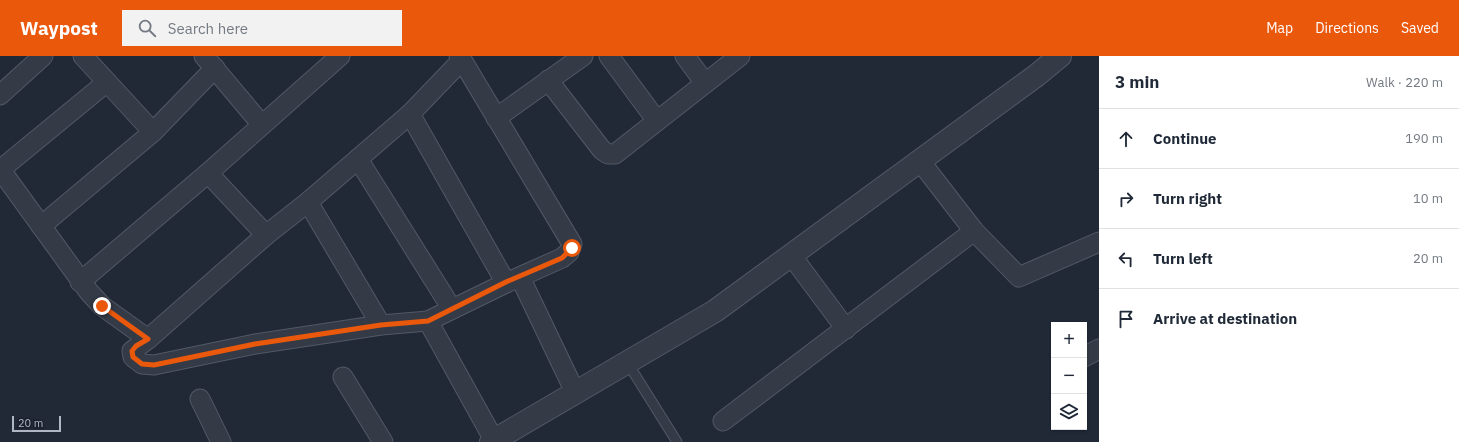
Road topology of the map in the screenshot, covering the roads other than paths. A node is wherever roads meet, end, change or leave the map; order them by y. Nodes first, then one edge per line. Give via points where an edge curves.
1 (43, 56) edge
2 (83, 56) edge
3 (340, 56) edge
4 (583, 56) edge
5 (609, 56) edge
6 (685, 56) edge
7 (740, 56) edge
8 (1060, 56) edge
9 (460, 58) edge
10 (210, 60) edge
11 (548, 80) junction
12 (107, 82) junction
13 (705, 83) junction
14 (0, 95) edge
15 (410, 114) junction
16 (496, 118) junction
17 (657, 121) junction
18 (262, 125) junction
19 (153, 132) junction
20 (358, 159) junction
21 (920, 161) junction
22 (0, 170) edge
23 (208, 173) junction
24 (308, 202) junction
25 (41, 226) junction
26 (974, 231) junction
27 (266, 235) junction
28 (1099, 242) edge
29 (791, 255) junction
30 (513, 280) junction
31 (80, 282) junction
32 (452, 309) junction
33 (428, 321) junction
34 (381, 325) junction
35 (846, 330) junction
36 (148, 339) junction
37 (1099, 349) edge
38 (1087, 355) edge
39 (627, 362) junction
40 (343, 378) dead end
41 (576, 392) junction
42 (200, 399) dead end
43 (723, 421) dead end
44 (492, 441) edge
45 (221, 442) edge
46 (383, 442) edge
47 (677, 442) edge

1 - 14 street
2 - 12 street
3 - 18 street
4 - 11 street
5 - 17 street
6 - 13 street
7 - 13 street
8 - 21 street
9 - 15 street
9 - 16 street
10 - 18 street
10 - 19 street
11 - 16 street
11 - 17 street via 602,150 608,154 620,152
12 - 19 street
12 - 22 street
13 - 17 street
15 - 20 street
15 - 30 street
16 - 30 street via 572,244 570,252 562,258
18 - 23 street
19 - 25 street
20 - 24 street
20 - 32 street
21 - 26 street
21 - 29 street
22 - 25 street
23 - 27 street
23 - 31 street
24 - 27 street
24 - 34 street
25 - 31 street
26 - 28 street via 1019,278
26 - 35 street
27 - 36 street
29 - 35 street
29 - 39 street via 715,311
30 - 32 street
30 - 41 street
31 - 36 street via 102,306
32 - 33 street
33 - 34 street
33 - 44 street
34 - 36 street via 255,344 154,365 142,364 133,357 132,351 136,346
35 - 43 street
37 - 38 street
39 - 41 street
39 - 47 lane
40 - 46 street
41 - 44 street
42 - 45 street

